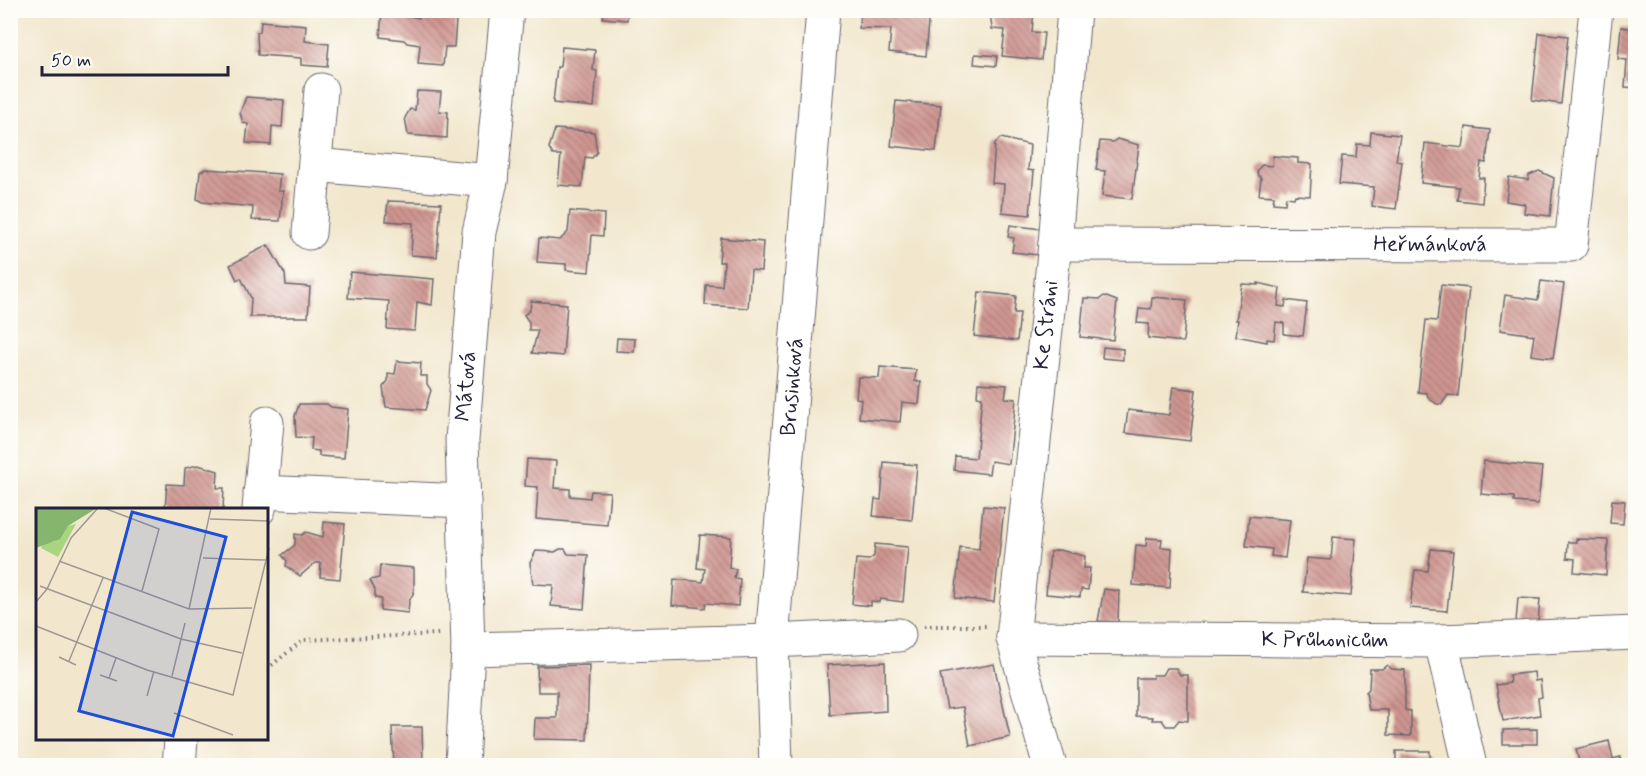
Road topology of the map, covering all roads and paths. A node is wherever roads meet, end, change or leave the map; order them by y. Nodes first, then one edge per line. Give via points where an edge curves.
1 (507, 10) edge
2 (824, 10) edge
3 (1074, 10) edge
4 (1596, 10) edge
5 (321, 90) dead end
6 (315, 165) junction
7 (491, 181) junction
8 (309, 233) dead end
9 (1055, 244) junction
10 (267, 423) dead end
11 (260, 501) edge
12 (464, 501) junction
13 (1635, 633) edge
14 (899, 635) dead end
15 (1013, 638) junction
16 (1441, 640) junction
17 (772, 641) junction
18 (468, 649) junction
19 (268, 668) edge
20 (181, 740) edge
21 (179, 765) edge
22 (462, 765) edge
23 (776, 765) edge
24 (1050, 765) edge
25 (1470, 765) edge

1 - 7 street, Mátová
2 - 17 street, Brusinková
3 - 9 street, Ke Stráni
4 - 9 street, Heřmánková via 1571,244
5 - 6 street
6 - 7 street
6 - 8 street
7 - 12 street, Mátová via 479,232 462,440
9 - 15 street, Ke Stráni
10 - 11 street
11 - 12 street
12 - 18 street, Mátová
13 - 16 street, K Průhonicům
14 - 17 street
15 - 16 street, K Průhonicům
15 - 24 street
16 - 25 street
17 - 18 street
17 - 23 street, Brusinková
18 - 19 path via 450,634 303,640
18 - 22 street, Mátová
20 - 21 street

